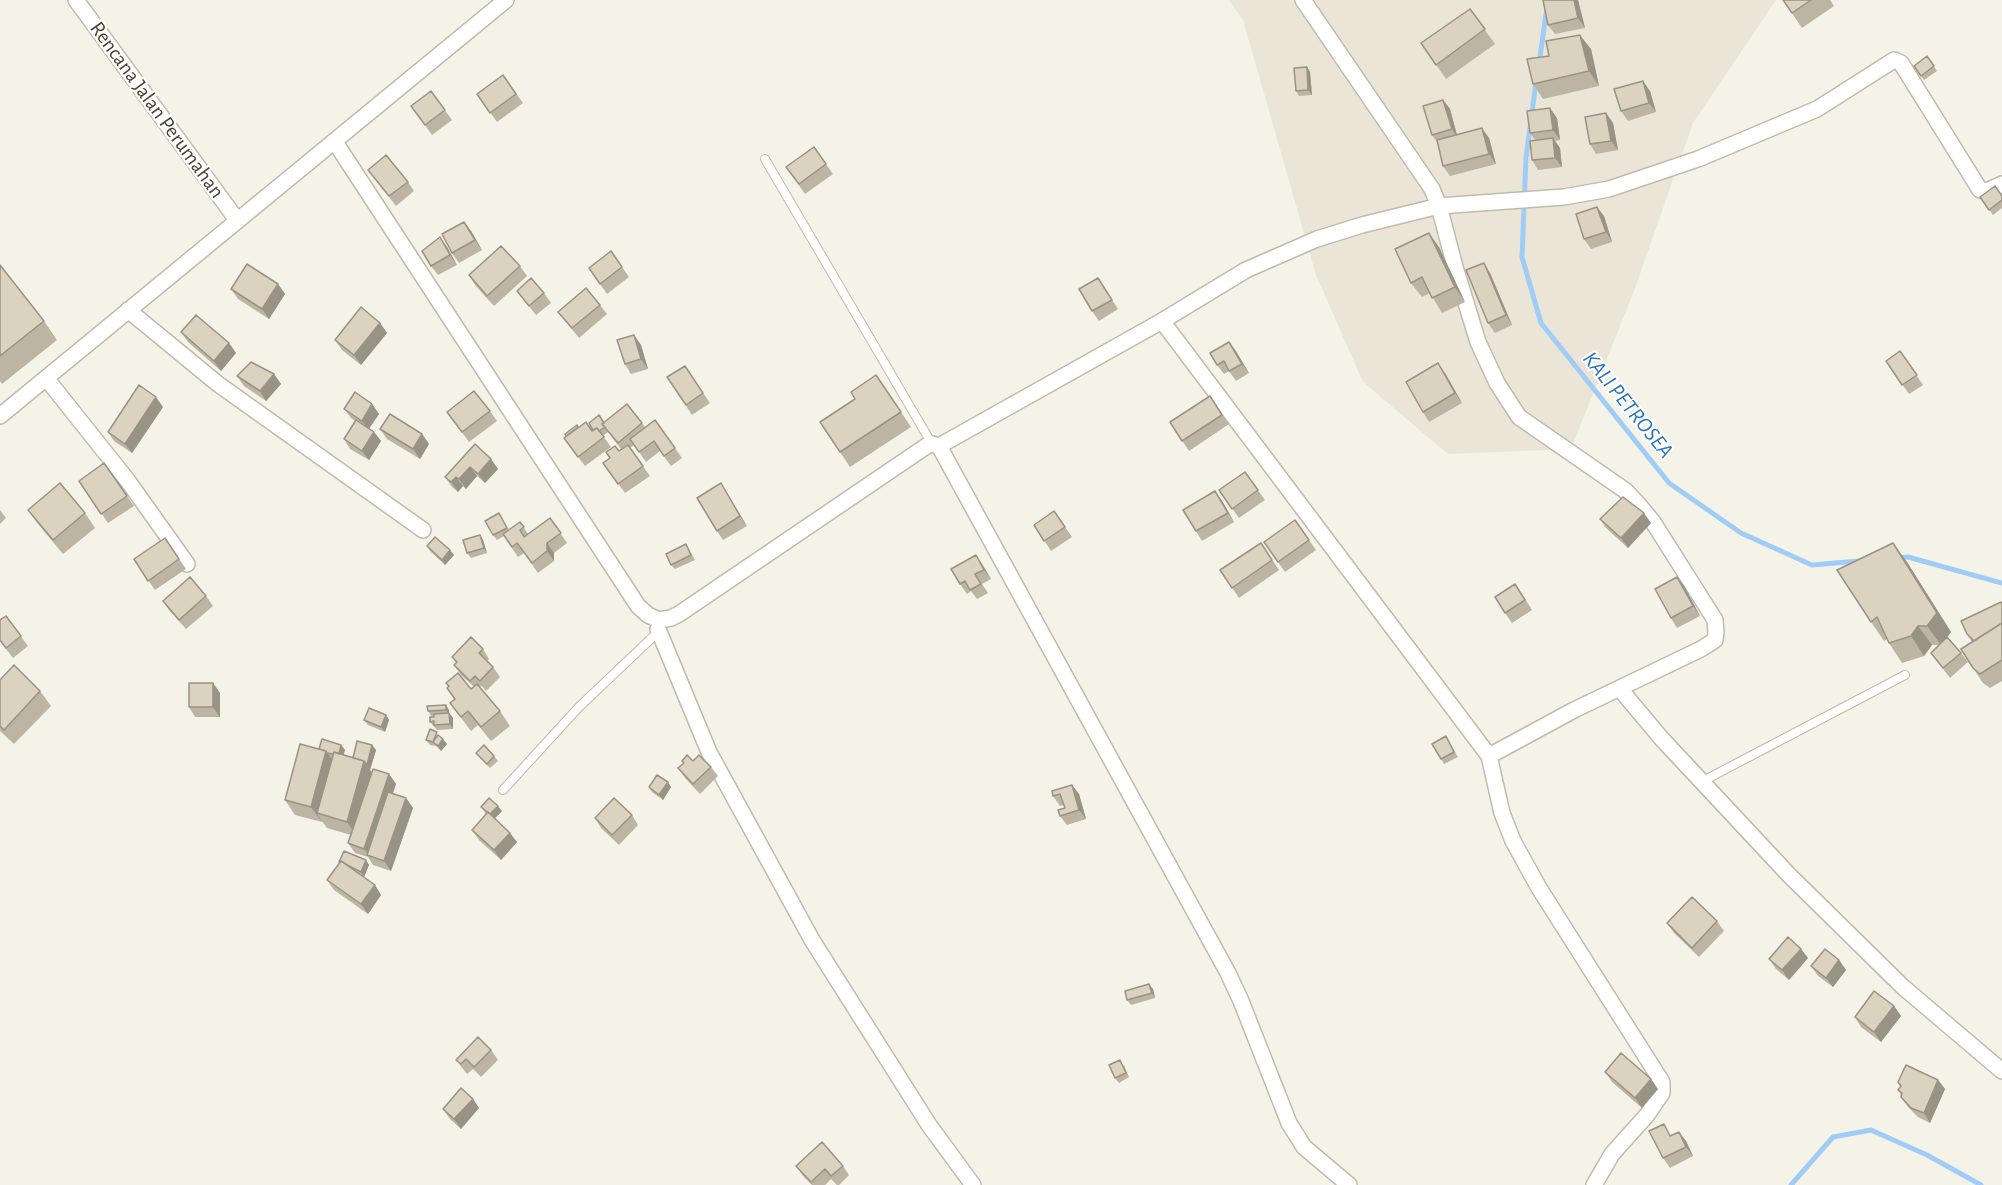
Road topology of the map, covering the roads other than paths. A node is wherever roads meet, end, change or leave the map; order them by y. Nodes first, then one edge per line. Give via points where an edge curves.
1 (76, 0) edge
2 (506, 0) edge
3 (1303, 0) edge
4 (335, 142) junction
5 (765, 159) dead end
6 (2002, 184) edge
7 (1438, 206) junction
8 (237, 220) junction
9 (128, 310) junction
10 (1162, 321) junction
11 (46, 378) junction
12 (0, 416) edge
13 (936, 445) junction
14 (423, 530) dead end
15 (187, 564) dead end
16 (659, 624) junction
17 (1905, 675) dead end
18 (1620, 689) junction
19 (1489, 756) junction
20 (1702, 781) junction
21 (503, 790) dead end
22 (2002, 1071) edge
23 (973, 1185) edge
24 (1348, 1185) edge
25 (1594, 1185) edge

1 - 8 street, Rencana Jalan Perumahan
2 - 4 street
3 - 7 street via 1426,177
4 - 8 street
4 - 16 street via 638,606
5 - 13 lane
6 - 7 street via 1980,190 1901,63 1894,60 1825,105 1698,159 1593,193
7 - 10 street via 1317,239 1246,270
7 - 18 street via 1478,342 1502,392 1520,417 1626,491 1653,522 1715,620 1715,640
8 - 9 street
9 - 11 street
9 - 14 street via 218,384
10 - 13 street
10 - 19 street
11 - 12 street
11 - 15 street
13 - 16 street via 919,451
13 - 24 street via 1228,973 1293,1130 1316,1159
16 - 21 lane via 657,633 579,707
16 - 23 street via 709,752 812,940
17 - 20 lane
18 - 19 street
18 - 20 street
19 - 25 street via 1513,841 1662,1082 1662,1093 1612,1154
20 - 22 street via 1789,875 1903,987

